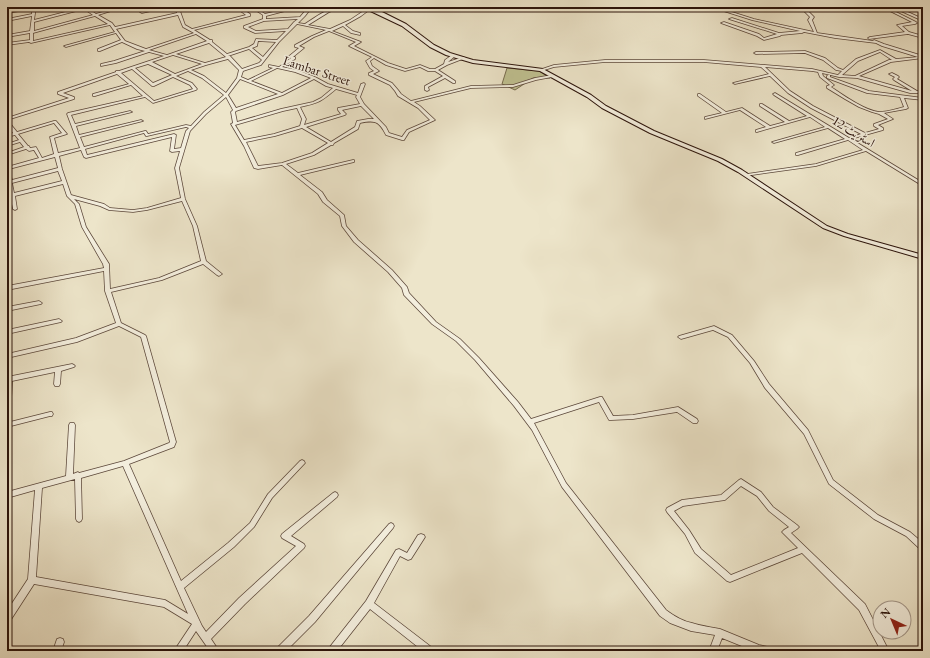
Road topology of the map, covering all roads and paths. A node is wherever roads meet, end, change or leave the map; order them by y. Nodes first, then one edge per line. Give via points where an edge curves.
1 (34, 7) edge
2 (122, 7) edge
3 (166, 7) edge
4 (173, 7) edge
5 (237, 7) edge
6 (253, 7) edge
7 (340, 7) edge
8 (713, 7) edge
9 (802, 7) edge
10 (884, 7) edge
11 (894, 7) edge
12 (84, 8) edge
13 (284, 8) edge
14 (309, 8) edge
15 (366, 8) edge
16 (7, 12) edge
17 (142, 12) dead end
18 (179, 14) junction
19 (32, 15) junction
20 (96, 15) junction
21 (265, 15) junction
22 (738, 15) junction
23 (300, 18) junction
24 (730, 19) junction
25 (7, 20) edge
26 (264, 20) junction
27 (923, 20) edge
28 (33, 21) junction
29 (295, 23) junction
30 (111, 24) junction
31 (305, 25) junction
32 (343, 25) junction
33 (114, 28) junction
34 (191, 30) junction
35 (289, 30) junction
36 (331, 30) junction
37 (32, 32) junction
38 (117, 32) junction
39 (197, 32) junction
40 (804, 32) junction
41 (816, 33) junction
42 (908, 33) junction
43 (359, 34) dead end
44 (779, 34) junction
45 (7, 36) edge
46 (923, 37) edge
47 (123, 40) junction
48 (30, 41) junction
49 (211, 41) junction
50 (278, 41) junction
51 (876, 42) junction
52 (7, 44) edge
53 (66, 46) dead end
54 (250, 48) junction
55 (99, 50) dead end
56 (147, 50) junction
57 (756, 53) dead end
58 (172, 54) junction
59 (167, 56) junction
60 (228, 56) junction
61 (374, 56) junction
62 (453, 56) junction
63 (463, 58) junction
64 (263, 59) junction
65 (895, 60) junction
66 (148, 62) junction
67 (102, 64) dead end
68 (205, 64) junction
69 (446, 64) junction
70 (270, 66) dead end
71 (762, 66) junction
72 (279, 67) junction
73 (132, 68) junction
74 (188, 70) junction
75 (241, 70) junction
76 (436, 70) junction
77 (541, 70) junction
78 (819, 71) junction
79 (844, 71) junction
80 (117, 72) junction
81 (891, 74) dead end
82 (770, 75) junction
83 (832, 75) junction
84 (174, 76) junction
85 (445, 76) junction
86 (551, 76) junction
87 (839, 76) junction
88 (857, 77) junction
89 (239, 78) junction
90 (314, 78) junction
91 (249, 82) junction
92 (454, 82) dead end
93 (735, 83) dead end
94 (131, 84) junction
95 (363, 84) dead end
96 (336, 87) junction
97 (426, 90) dead end
98 (917, 92) junction
99 (923, 92) edge
100 (282, 94) junction
101 (358, 94) junction
102 (775, 94) dead end
103 (94, 95) dead end
104 (226, 95) junction
105 (700, 95) dead end
106 (146, 96) junction
107 (901, 96) junction
108 (923, 99) edge
109 (410, 102) junction
110 (761, 104) dead end
111 (362, 105) junction
112 (298, 106) junction
113 (235, 110) junction
114 (130, 112) dead end
115 (880, 112) junction
116 (725, 113) junction
117 (810, 116) junction
118 (706, 118) dead end
119 (7, 121) edge
120 (378, 121) junction
121 (141, 122) dead end
122 (788, 122) junction
123 (235, 123) junction
124 (74, 125) junction
125 (302, 126) junction
126 (192, 127) junction
127 (770, 127) junction
128 (828, 127) junction
129 (757, 131) dead end
130 (16, 133) junction
131 (865, 134) junction
132 (7, 136) edge
133 (79, 136) junction
134 (848, 139) junction
135 (22, 140) junction
136 (244, 141) junction
137 (774, 142) dead end
138 (7, 144) edge
139 (332, 144) junction
140 (28, 147) junction
141 (83, 148) junction
142 (183, 150) junction
143 (866, 150) junction
144 (7, 154) edge
145 (797, 154) dead end
146 (56, 155) junction
147 (41, 159) junction
148 (353, 161) dead end
149 (283, 164) junction
150 (7, 168) edge
151 (60, 170) junction
152 (747, 174) junction
153 (296, 175) junction
154 (11, 182) junction
155 (64, 182) junction
156 (923, 185) edge
157 (12, 195) junction
158 (69, 196) junction
159 (183, 199) junction
160 (15, 209) dead end
161 (923, 257) edge
162 (204, 262) junction
163 (106, 269) junction
164 (219, 274) dead end
165 (7, 288) edge
166 (108, 291) junction
167 (39, 303) dead end
168 (7, 309) edge
169 (59, 321) dead end
170 (119, 324) junction
171 (7, 332) edge
172 (681, 337) dead end
173 (7, 356) edge
174 (72, 366) dead end
175 (58, 369) junction
176 (8, 379) edge
177 (57, 384) dead end
178 (50, 414) dead end
179 (695, 421) dead end
180 (529, 422) junction
181 (7, 425) edge
182 (72, 425) dead end
183 (302, 462) dead end
184 (125, 463) junction
185 (78, 476) junction
186 (69, 478) junction
187 (39, 486) junction
188 (335, 494) dead end
189 (7, 495) edge
190 (79, 519) dead end
191 (391, 526) dead end
192 (421, 538) dead end
193 (923, 547) edge
194 (804, 549) junction
195 (32, 580) junction
196 (180, 586) junction
197 (369, 604) junction
198 (7, 618) edge
199 (197, 623) junction
200 (720, 633) junction
201 (206, 638) junction
202 (60, 642) dead end
203 (57, 651) edge
204 (178, 651) edge
205 (215, 651) edge
206 (280, 651) edge
207 (332, 651) edge
208 (427, 651) edge
209 (713, 651) edge
210 (770, 651) edge
211 (886, 651) edge

1 - 16 street
1 - 19 street
2 - 20 street
3 - 17 street
4 - 18 street
5 - 34 street via 249,14
6 - 21 street
7 - 31 street
8 - 22 street
9 - 41 street via 812,17 810,20
10 - 42 street via 915,23 899,25
11 - 27 street
12 - 20 street
12 - 28 street
13 - 14 street
13 - 21 street
14 - 23 street
15 - 32 street via 363,13
15 - 62 street via 394,20 432,46
18 - 33 street
18 - 34 street via 184,26
19 - 25 street
19 - 28 street
20 - 30 street
20 - 37 street
21 - 26 street
22 - 24 street
22 - 40 street
23 - 26 street
23 - 29 street
24 - 44 street
24 - 44 street via 722,24 764,39
26 - 35 street via 245,26 255,32
28 - 37 street
29 - 31 street
29 - 35 street
30 - 33 street
30 - 48 street
31 - 36 street
32 - 36 street
32 - 43 street
33 - 38 street
34 - 39 street
35 - 50 street
36 - 61 street via 359,42 351,46
36 - 72 street via 303,41 296,46 302,48 290,57 294,58
37 - 45 street
37 - 48 street
38 - 47 street
38 - 53 street
39 - 49 street
39 - 56 street
40 - 41 street
40 - 44 street
41 - 51 street
42 - 46 street
42 - 51 street via 870,38
47 - 55 street
47 - 56 street
48 - 52 street
49 - 58 street
49 - 60 street
50 - 54 street via 257,40 256,45
50 - 64 street
51 - 65 street via 923,57
54 - 60 street
54 - 64 street
56 - 59 street
56 - 67 street
57 - 79 street via 805,52
58 - 59 street
58 - 68 street
59 - 66 street
60 - 68 street
60 - 75 street
61 - 76 street via 387,64 406,70 420,66
61 - 109 street via 368,61 371,67 378,71 370,74 389,82 397,89 399,95
62 - 63 street
62 - 69 street
63 - 69 street
63 - 77 street
64 - 75 street via 260,64
65 - 79 street via 880,51 857,60
65 - 88 street
66 - 73 street
66 - 84 street
68 - 74 street
69 - 76 street
70 - 72 street, Lambar Street
71 - 77 street via 704,61 636,60 569,65
71 - 78 street
71 - 82 street
72 - 90 street, Lambar Street
72 - 91 street
73 - 80 street
73 - 84 street via 152,85
74 - 84 street
74 - 104 street via 203,77
75 - 89 street
76 - 85 street
77 - 86 street
78 - 83 street
78 - 115 street via 832,85 828,87 839,95 873,112
79 - 87 street
80 - 94 street
80 - 119 street via 59,93 74,98
81 - 98 street
82 - 93 street
82 - 131 street via 789,92 812,107
83 - 87 street
83 - 107 street via 828,77 854,88
84 - 106 street via 191,84 195,89 153,102
85 - 92 street
85 - 97 street via 426,87
86 - 109 street via 514,86 471,87
86 - 152 street via 652,132
87 - 88 street
88 - 98 street
89 - 91 street
89 - 104 street
90 - 96 street, Lambar Street
90 - 100 street
91 - 100 street
94 - 103 street
94 - 106 street
95 - 101 street
96 - 101 street, Lambar Street
96 - 112 street via 322,99
98 - 99 street
100 - 113 street
101 - 111 street
102 - 117 street, اسٹریٹ 12
104 - 113 street
104 - 126 street
105 - 116 street
106 - 124 street via 69,114
107 - 108 street
107 - 115 street via 906,108
109 - 120 street via 433,120 408,131 403,139 387,134
110 - 122 street
111 - 120 street
111 - 125 street via 339,109 344,114
112 - 123 street
112 - 125 street via 304,119
113 - 123 street
114 - 124 street
115 - 131 street via 891,119 875,125 882,129
116 - 118 street
116 - 127 street via 743,110
117 - 122 street
117 - 128 street, اسٹریٹ 12
119 - 130 street
120 - 139 street via 358,122 357,128
121 - 133 street
122 - 127 street
123 - 136 street via 233,124
124 - 133 street
125 - 136 street via 276,135
125 - 139 street
126 - 141 street via 186,126 147,135 145,132
126 - 142 street via 188,131
127 - 129 street
128 - 134 street, اسٹریٹ 12
128 - 137 street
130 - 132 street
130 - 135 street
130 - 146 street via 55,122 65,134 52,137
131 - 134 street
133 - 141 street
134 - 143 street, اسٹریٹ 12
134 - 145 street
135 - 138 street
135 - 140 street
136 - 149 street via 256,167
139 - 149 street via 313,154
140 - 144 street
140 - 147 street via 29,150 35,148
141 - 142 street via 86,157 174,135 172,150
141 - 146 street
142 - 159 street via 177,168
143 - 152 street via 816,165
143 - 156 street, اسٹریٹ 12
146 - 147 street
146 - 151 street
147 - 150 street
148 - 153 street
149 - 153 street
150 - 154 street
151 - 154 street
151 - 155 street
152 - 161 street via 825,227
153 - 180 street via 320,193 324,201 342,216 344,226 356,241 390,271 405,288 406,294 434,323 458,340 477,359
154 - 157 street
155 - 157 street
155 - 158 street
157 - 160 street
158 - 159 street via 109,209 133,211
158 - 163 street via 77,204 84,227 106,264
159 - 162 street
162 - 164 street
162 - 166 street via 160,279
163 - 165 street
163 - 166 street
166 - 170 street
167 - 168 street
169 - 171 street
170 - 173 street via 77,340
170 - 184 street via 143,336 172,442 168,447
172 - 193 street via 714,328 730,336 752,362 767,386 806,432 831,482 876,517 908,534
174 - 175 street
175 - 176 street
175 - 177 street
176 - 181 street
178 - 181 street
179 - 180 street via 678,409 611,418 600,399
180 - 200 street via 564,486 663,612 691,627
182 - 186 street
183 - 196 street via 270,496 252,525
184 - 185 street
184 - 196 street
185 - 186 street
185 - 190 street
186 - 187 street
187 - 189 street
187 - 195 street
188 - 201 street via 285,536 302,546
191 - 206 street via 312,619
192 - 197 street via 408,557 399,552
194 - 194 street via 786,532 795,526 772,509 759,494 741,482 723,498 682,503 669,510 698,551 730,579
194 - 211 street via 862,607
195 - 198 street
195 - 199 street via 165,604
196 - 199 street
197 - 207 street
197 - 208 street
199 - 201 street
199 - 204 street
200 - 209 street
200 - 210 street
201 - 205 street
202 - 203 street

